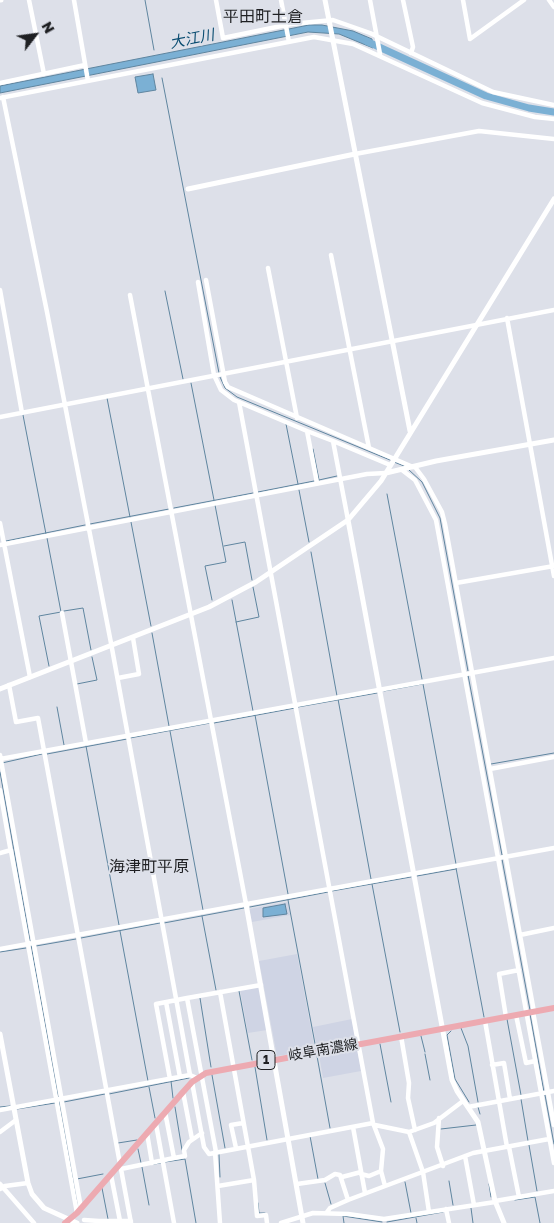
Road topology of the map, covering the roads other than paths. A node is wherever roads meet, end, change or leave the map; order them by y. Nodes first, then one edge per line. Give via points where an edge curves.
1 (29, 0) edge
2 (74, 0) edge
3 (216, 0) edge
4 (282, 0) edge
5 (325, 0) edge
6 (370, 0) edge
7 (403, 0) edge
8 (463, 0) edge
9 (524, 0) edge
10 (548, 0) edge
11 (554, 7) edge
12 (329, 22) junction
13 (286, 26) junction
14 (377, 38) junction
15 (333, 39) junction
16 (289, 41) junction
17 (411, 53) junction
18 (380, 54) dead end
19 (85, 65) junction
20 (44, 74) junction
21 (88, 80) junction
22 (0, 83) edge
23 (2, 97) edge
24 (554, 105) edge
25 (554, 119) edge
26 (554, 139) edge
27 (356, 154) junction
28 (185, 190) dead end
29 (554, 199) edge
30 (331, 255) dead end
31 (268, 268) dead end
32 (206, 280) dead end
33 (198, 282) dead end
34 (0, 290) edge
35 (130, 295) dead end
36 (554, 310) edge
37 (507, 318) junction
38 (477, 324) junction
39 (392, 340) junction
40 (349, 349) junction
41 (286, 360) junction
42 (219, 374) junction
43 (148, 388) junction
44 (239, 402) junction
45 (65, 405) junction
46 (22, 413) junction
47 (0, 417) edge
48 (298, 418) junction
49 (307, 431) junction
50 (410, 432) junction
51 (554, 440) edge
52 (333, 442) junction
53 (530, 445) junction
54 (369, 448) junction
55 (393, 462) junction
56 (413, 467) junction
57 (404, 470) junction
58 (386, 473) junction
59 (340, 479) junction
60 (318, 483) junction
61 (257, 495) junction
62 (172, 512) junction
63 (348, 520) junction
64 (0, 522) edge
65 (88, 528) junction
66 (2, 545) edge
67 (553, 566) edge
68 (272, 572) junction
69 (554, 576) edge
70 (456, 583) junction
71 (62, 613) dead end
72 (192, 614) junction
73 (133, 638) junction
74 (112, 646) junction
75 (554, 658) edge
76 (71, 662) junction
77 (468, 673) junction
78 (30, 677) junction
79 (118, 678) junction
80 (9, 685) junction
81 (0, 688) edge
82 (380, 690) junction
83 (296, 705) junction
84 (212, 720) junction
85 (128, 736) junction
86 (86, 744) junction
87 (44, 751) junction
88 (554, 757) edge
89 (1, 760) edge
90 (489, 766) junction
91 (0, 790) edge
92 (554, 848) edge
93 (11, 849) junction
94 (0, 853) edge
95 (502, 858) junction
96 (414, 874) junction
97 (330, 889) junction
98 (246, 904) junction
99 (162, 920) junction
100 (554, 928) edge
101 (77, 935) junction
102 (520, 935) junction
103 (31, 944) junction
104 (0, 949) edge
105 (519, 970) junction
106 (261, 984) junction
107 (220, 992) junction
108 (187, 998) junction
109 (176, 1000) junction
110 (166, 1002) junction
111 (554, 1008) edge
112 (531, 1012) junction
113 (516, 1015) junction
114 (506, 1017) junction
115 (484, 1021) junction
116 (442, 1028) junction
117 (0, 1034) edge
118 (401, 1036) junction
119 (358, 1044) junction
120 (274, 1059) junction
121 (535, 1061) junction
122 (492, 1065) junction
123 (233, 1066) junction
124 (180, 1077) junction
125 (195, 1078) junction
126 (170, 1079) junction
127 (107, 1091) junction
128 (554, 1091) edge
129 (183, 1092) junction
130 (544, 1093) junction
131 (510, 1099) junction
132 (59, 1100) junction
133 (463, 1101) junction
134 (499, 1101) junction
135 (14, 1107) junction
136 (468, 1107) junction
137 (0, 1110) edge
138 (165, 1112) junction
139 (439, 1118) junction
140 (16, 1120) junction
141 (156, 1123) junction
142 (243, 1123) junction
143 (374, 1124) junction
144 (554, 1125) edge
145 (352, 1126) junction
146 (412, 1131) junction
147 (0, 1132) edge
148 (146, 1133) junction
149 (202, 1133) junction
150 (289, 1138) junction
151 (192, 1139) junction
152 (550, 1139) junction
153 (247, 1146) junction
154 (508, 1147) junction
155 (236, 1148) junction
156 (485, 1151) junction
157 (216, 1152) junction
158 (465, 1156) junction
159 (174, 1158) junction
160 (163, 1160) junction
161 (152, 1163) junction
162 (554, 1163) edge
163 (120, 1166) junction
164 (443, 1166) junction
165 (381, 1171) junction
166 (423, 1172) junction
167 (361, 1173) junction
168 (111, 1175) junction
169 (342, 1177) junction
170 (254, 1180) junction
171 (28, 1183) junction
172 (297, 1184) junction
173 (218, 1186) junction
174 (385, 1186) junction
175 (1, 1187) edge
176 (554, 1191) edge
177 (364, 1193) junction
178 (519, 1197) junction
179 (348, 1200) junction
180 (495, 1201) junction
181 (474, 1205) junction
182 (446, 1209) junction
183 (79, 1211) junction
184 (327, 1212) junction
185 (430, 1212) junction
186 (302, 1216) junction
187 (84, 1220) dead end
188 (120, 1221) junction
189 (385, 1221) edge
190 (67, 1222) edge
191 (98, 1222) edge
192 (131, 1222) edge
193 (34, 1223) edge
194 (77, 1223) edge
195 (174, 1223) edge
196 (220, 1223) edge
197 (267, 1223) edge
198 (281, 1223) edge
199 (304, 1223) edge
200 (449, 1223) edge
201 (504, 1223) edge

1 - 20 street
2 - 19 street
3 - 13 street via 223,38
4 - 13 street
5 - 12 street
6 - 14 street
7 - 17 street
8 - 9 street via 470,39
10 - 11 street
12 - 13 street
12 - 14 street
12 - 15 street
13 - 16 street
14 - 17 street
14 - 18 street
15 - 16 street via 314,37
15 - 25 street via 353,44 482,103
15 - 27 street
16 - 21 street
17 - 24 street via 493,92
19 - 20 street
19 - 21 street
20 - 22 street
21 - 23 street
23 - 45 street
26 - 27 street via 479,131
27 - 28 street
27 - 39 street
29 - 38 street
30 - 40 street
31 - 41 street
32 - 42 street
33 - 42 street
34 - 46 street
35 - 43 street
36 - 37 street
37 - 38 street
37 - 53 street
38 - 39 street
38 - 50 street
39 - 40 street
39 - 50 street
40 - 41 street
40 - 54 street
41 - 42 street
41 - 48 street
42 - 43 street
42 - 44 street via 218,386 224,394
42 - 48 street via 233,390
43 - 45 street
43 - 62 street
44 - 49 street
44 - 61 street
45 - 46 street
45 - 65 street
46 - 47 street
48 - 54 street
49 - 52 street
49 - 60 street
50 - 55 street
51 - 53 street
52 - 55 street
52 - 59 street
53 - 56 street
53 - 67 street
54 - 55 street
55 - 56 street
55 - 58 street
56 - 57 street
56 - 70 street via 424,479 444,518
57 - 58 street
57 - 77 street via 415,480 436,520
58 - 59 street
58 - 63 street via 368,500
59 - 60 street
59 - 63 street
60 - 61 street
61 - 62 street
61 - 68 street
62 - 65 street
62 - 72 street
63 - 68 street
63 - 82 street
64 - 66 street
65 - 66 street
65 - 74 street
66 - 78 street
67 - 69 street
67 - 70 street
68 - 72 street via 228,598
68 - 83 street
70 - 77 street
71 - 76 street
72 - 73 street
72 - 84 street
73 - 74 street
73 - 79 street via 139,674
74 - 76 street
74 - 79 street
75 - 77 street
76 - 78 street
76 - 86 street
77 - 82 street
77 - 90 street
77 - 95 street
78 - 80 street
79 - 85 street
80 - 81 street
80 - 87 street via 16,722 38,718
82 - 83 street
82 - 96 street
83 - 84 street
83 - 97 street
84 - 85 street
84 - 98 street
85 - 86 street
85 - 99 street
86 - 87 street
87 - 89 street
87 - 101 street
88 - 90 street
89 - 103 street
90 - 95 street
91 - 93 street
92 - 95 street
93 - 94 street
93 - 103 street
95 - 96 street
95 - 102 street
95 - 105 street
96 - 97 street
96 - 116 street
97 - 98 street
97 - 119 street
98 - 99 street
98 - 106 street
99 - 101 street
99 - 109 street
100 - 102 street
101 - 103 street
101 - 127 street
102 - 112 street
103 - 104 street
103 - 132 street
105 - 112 street
105 - 114 street via 499,974
106 - 107 street
106 - 120 street
107 - 108 street
107 - 123 street
108 - 109 street
108 - 125 street
109 - 110 street
109 - 125 street
110 - 124 street
110 - 126 street via 156,1004
111 - 112 main road, 岐阜南濃線 / 1
112 - 113 main road, 岐阜南濃線 / 1
112 - 121 street
112 - 130 street
113 - 114 main road, 岐阜南濃線 / 1
113 - 121 street via 526,1063
114 - 115 main road, 岐阜南濃線 / 1
115 - 116 main road, 岐阜南濃線 / 1
115 - 122 street
116 - 118 main road, 岐阜南濃線 / 1
116 - 133 street via 452,1080
117 - 135 street
118 - 119 main road, 岐阜南濃線 / 1
118 - 146 street via 409,1083
119 - 120 main road, 岐阜南濃線 / 1
119 - 143 street
120 - 123 main road, 岐阜南濃線 / 1
120 - 150 street
121 - 130 street
122 - 131 street via 504,1063
122 - 134 street
123 - 125 main road, 岐阜南濃線 / 1
123 - 142 street
124 - 125 street
124 - 126 street
125 - 129 main road
125 - 149 street
125 - 157 street
126 - 127 street
127 - 132 street
127 - 163 street
128 - 130 street
129 - 138 main road
129 - 151 street
130 - 131 street
130 - 144 street
130 - 152 street
131 - 134 street
132 - 135 street
132 - 183 street
133 - 136 street
133 - 139 street
134 - 136 street
134 - 154 street
135 - 137 street
135 - 140 street
136 - 156 street via 478,1122
138 - 141 main road
138 - 159 street
139 - 146 street
139 - 164 street via 437,1147
140 - 147 street
140 - 171 street
141 - 148 main road
141 - 160 street
142 - 153 street
142 - 155 street via 231,1126
143 - 145 street
143 - 146 street
143 - 165 street via 383,1149
145 - 150 street
145 - 167 street
146 - 166 street
148 - 161 street
148 - 163 main road
149 - 151 street
149 - 157 street via 209,1154
150 - 153 street
150 - 172 street
151 - 159 street via 184,1150 185,1156
152 - 154 street
152 - 162 street
153 - 155 street
153 - 170 street
154 - 156 street
154 - 178 street
155 - 157 street
156 - 158 street
156 - 180 street
157 - 173 street
158 - 164 street
158 - 181 street
159 - 160 street
160 - 161 street
160 - 195 street
161 - 163 street
163 - 168 main road
163 - 192 street
164 - 166 street
165 - 167 street via 368,1176
165 - 174 street
166 - 174 street
166 - 185 street
167 - 169 street
167 - 177 street
168 - 183 main road
168 - 188 street
169 - 172 street via 335,1174 325,1180
169 - 179 street
170 - 173 street
170 - 197 street via 257,1216 266,1215
171 - 175 street
171 - 190 street via 44,1208
172 - 186 street
173 - 196 street
174 - 177 street
175 - 193 street
176 - 178 street
177 - 179 street
178 - 180 street
179 - 184 street
180 - 181 street
180 - 201 street
181 - 182 street
182 - 185 street
182 - 200 street
183 - 190 main road
184 - 186 street
184 - 189 street
185 - 189 street
186 - 198 street
186 - 199 street
187 - 191 street
188 - 191 street
188 - 192 street
190 - 194 street

